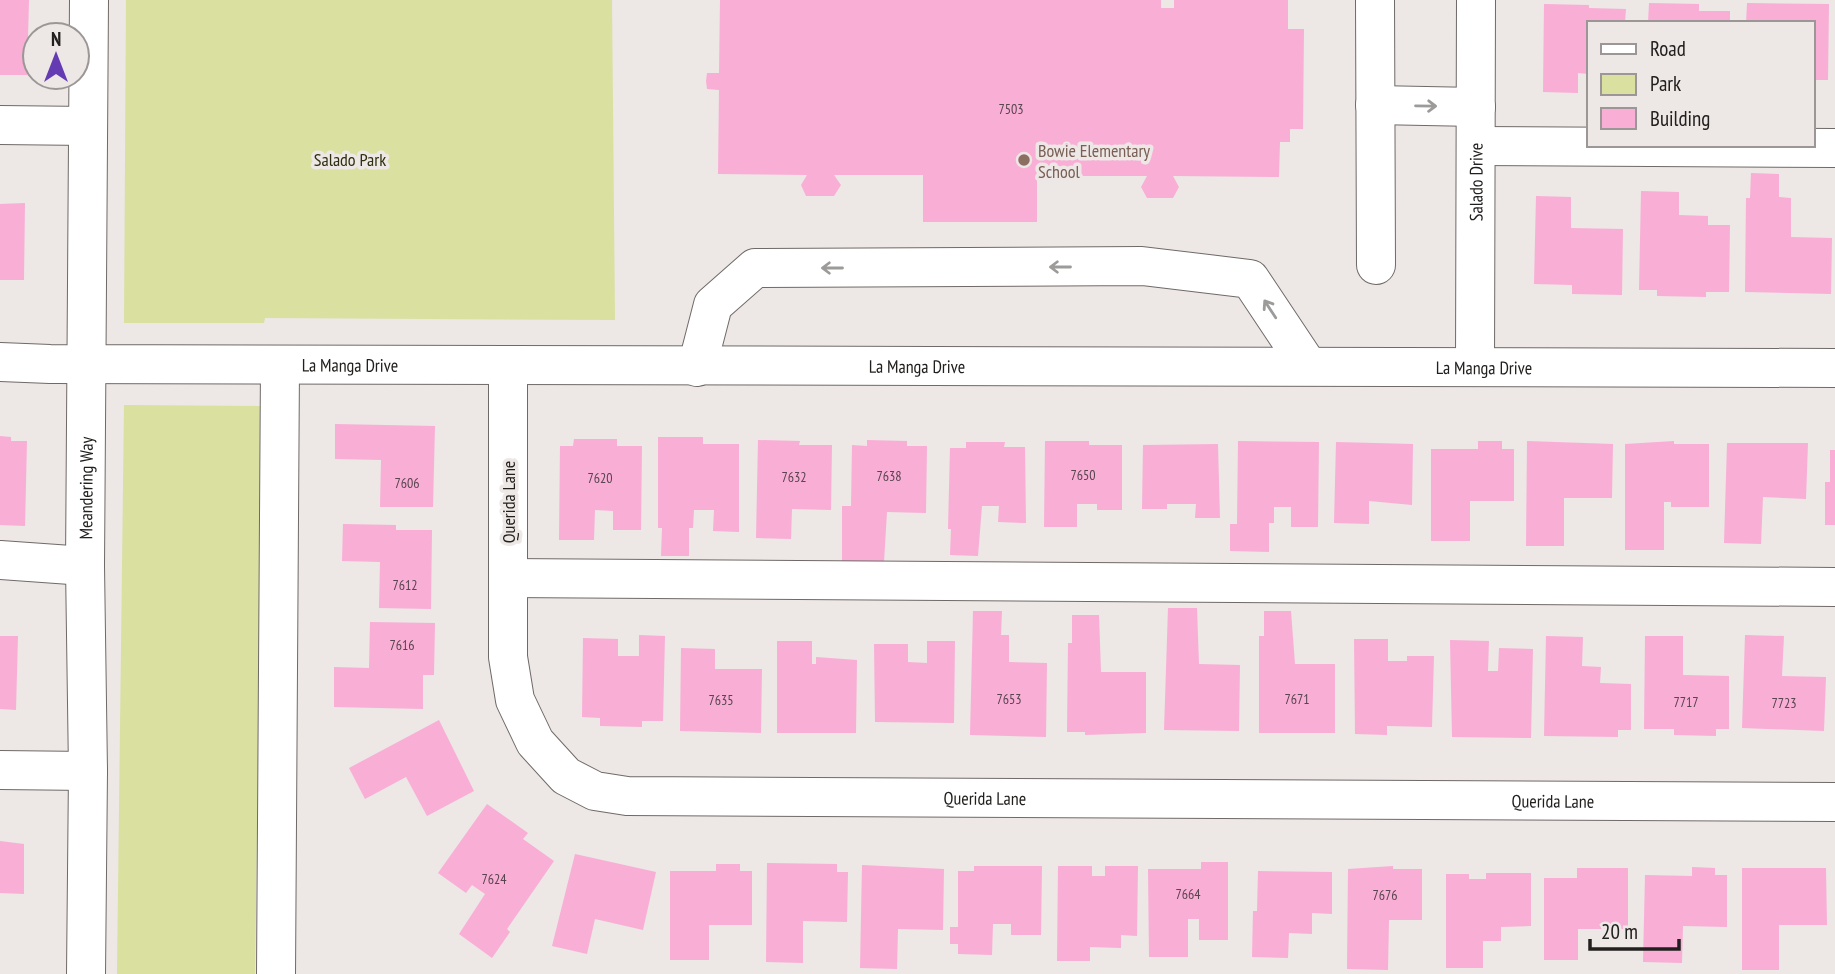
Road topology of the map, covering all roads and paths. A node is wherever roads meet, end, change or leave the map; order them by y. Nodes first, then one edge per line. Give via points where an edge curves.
1 (89, 0) edge
2 (1375, 0) edge
3 (1476, 0) edge
4 (1376, 105) junction
5 (1476, 107) junction
6 (0, 125) edge
7 (88, 126) junction
8 (1476, 146) junction
9 (1587, 147) edge
10 (1656, 147) edge
11 (1835, 148) edge
12 (1376, 265) dead end
13 (0, 362) edge
14 (87, 364) junction
15 (280, 365) junction
16 (508, 366) junction
17 (1308, 366) junction
18 (1475, 366) junction
19 (696, 367) junction
20 (1835, 368) edge
21 (0, 560) edge
22 (85, 566) junction
23 (508, 578) junction
24 (1835, 587) edge
25 (0, 770) edge
26 (88, 771) junction
27 (1835, 802) edge
28 (86, 974) edge
29 (276, 974) edge

1 - 7 street, Meandering Way
2 - 4 street
3 - 5 street, Salado Drive
4 -> 5 street
4 - 12 street
5 - 8 street, Salado Drive
6 - 7 street
7 - 14 street, Meandering Way
8 - 9 street
8 - 18 street, Salado Drive
10 - 11 street
13 - 14 street, La Manga Drive
14 - 15 street, La Manga Drive
14 - 22 street, Meandering Way
15 - 16 street, La Manga Drive
15 - 29 street
16 - 19 street, La Manga Drive
16 - 23 street, Querida Lane
17 - 18 street, La Manga Drive
17 - 19 street, La Manga Drive
17 -> 19 street via 1250,279 1128,266 755,268 713,305
18 - 20 street, La Manga Drive
21 - 22 street
22 - 26 street, Meandering Way
23 - 24 street
23 - 27 street, Querida Lane via 508,657 514,700 535,742 566,776 595,791 641,796
25 - 26 street
26 - 28 street, Meandering Way

